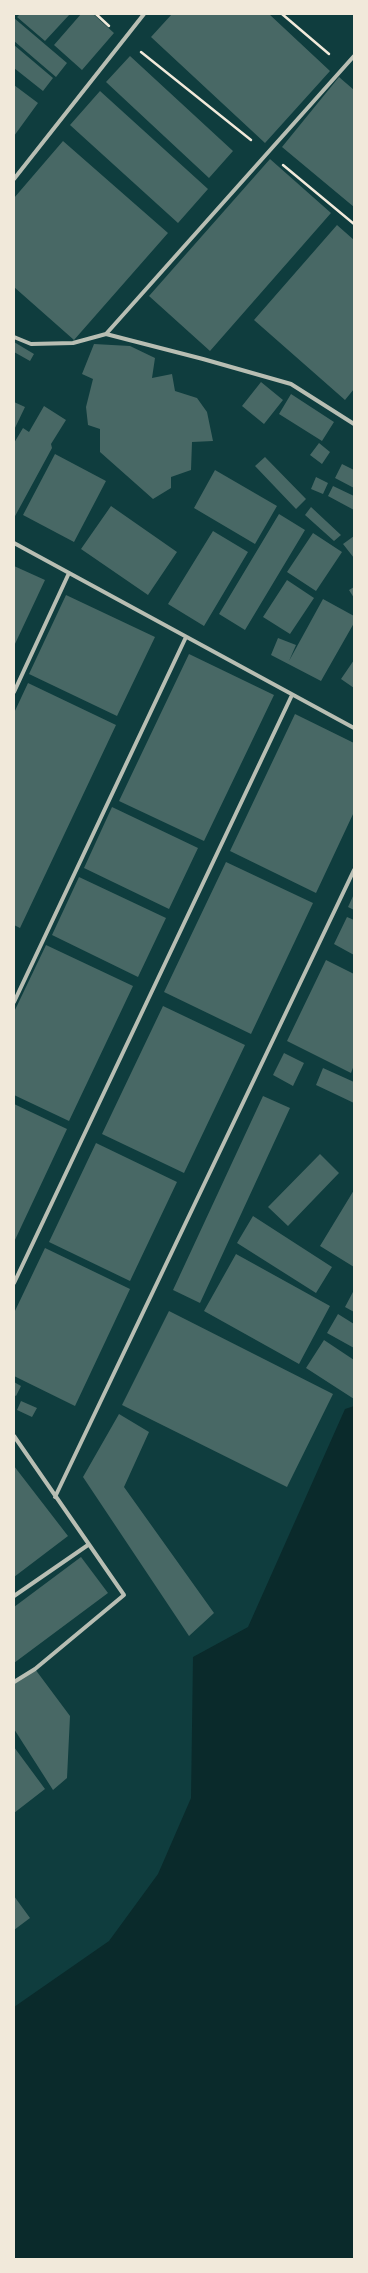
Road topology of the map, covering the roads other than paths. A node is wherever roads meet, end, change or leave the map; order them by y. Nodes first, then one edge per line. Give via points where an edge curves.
1 (144, 14) edge
2 (354, 56) edge
3 (14, 179) edge
4 (106, 334) junction
5 (14, 337) edge
6 (354, 424) edge
7 (14, 543) edge
8 (69, 573) junction
9 (186, 637) junction
10 (14, 692) edge
11 (292, 695) junction
12 (354, 728) edge
13 (354, 870) edge
14 (14, 1002) edge
15 (14, 1283) edge
16 (14, 1436) edge
17 (55, 1497) junction
18 (88, 1545) junction
19 (14, 1596) edge
20 (14, 1682) edge

1 - 3 street
2 - 4 street
4 - 5 street via 73,343 31,344
4 - 6 street via 292,384
7 - 8 street
8 - 9 street
8 - 10 street
9 - 11 street
9 - 14 street
11 - 12 street
11 - 15 street
13 - 17 street
16 - 17 street
17 - 18 street
18 - 19 street
18 - 20 street via 124,1595 36,1669

